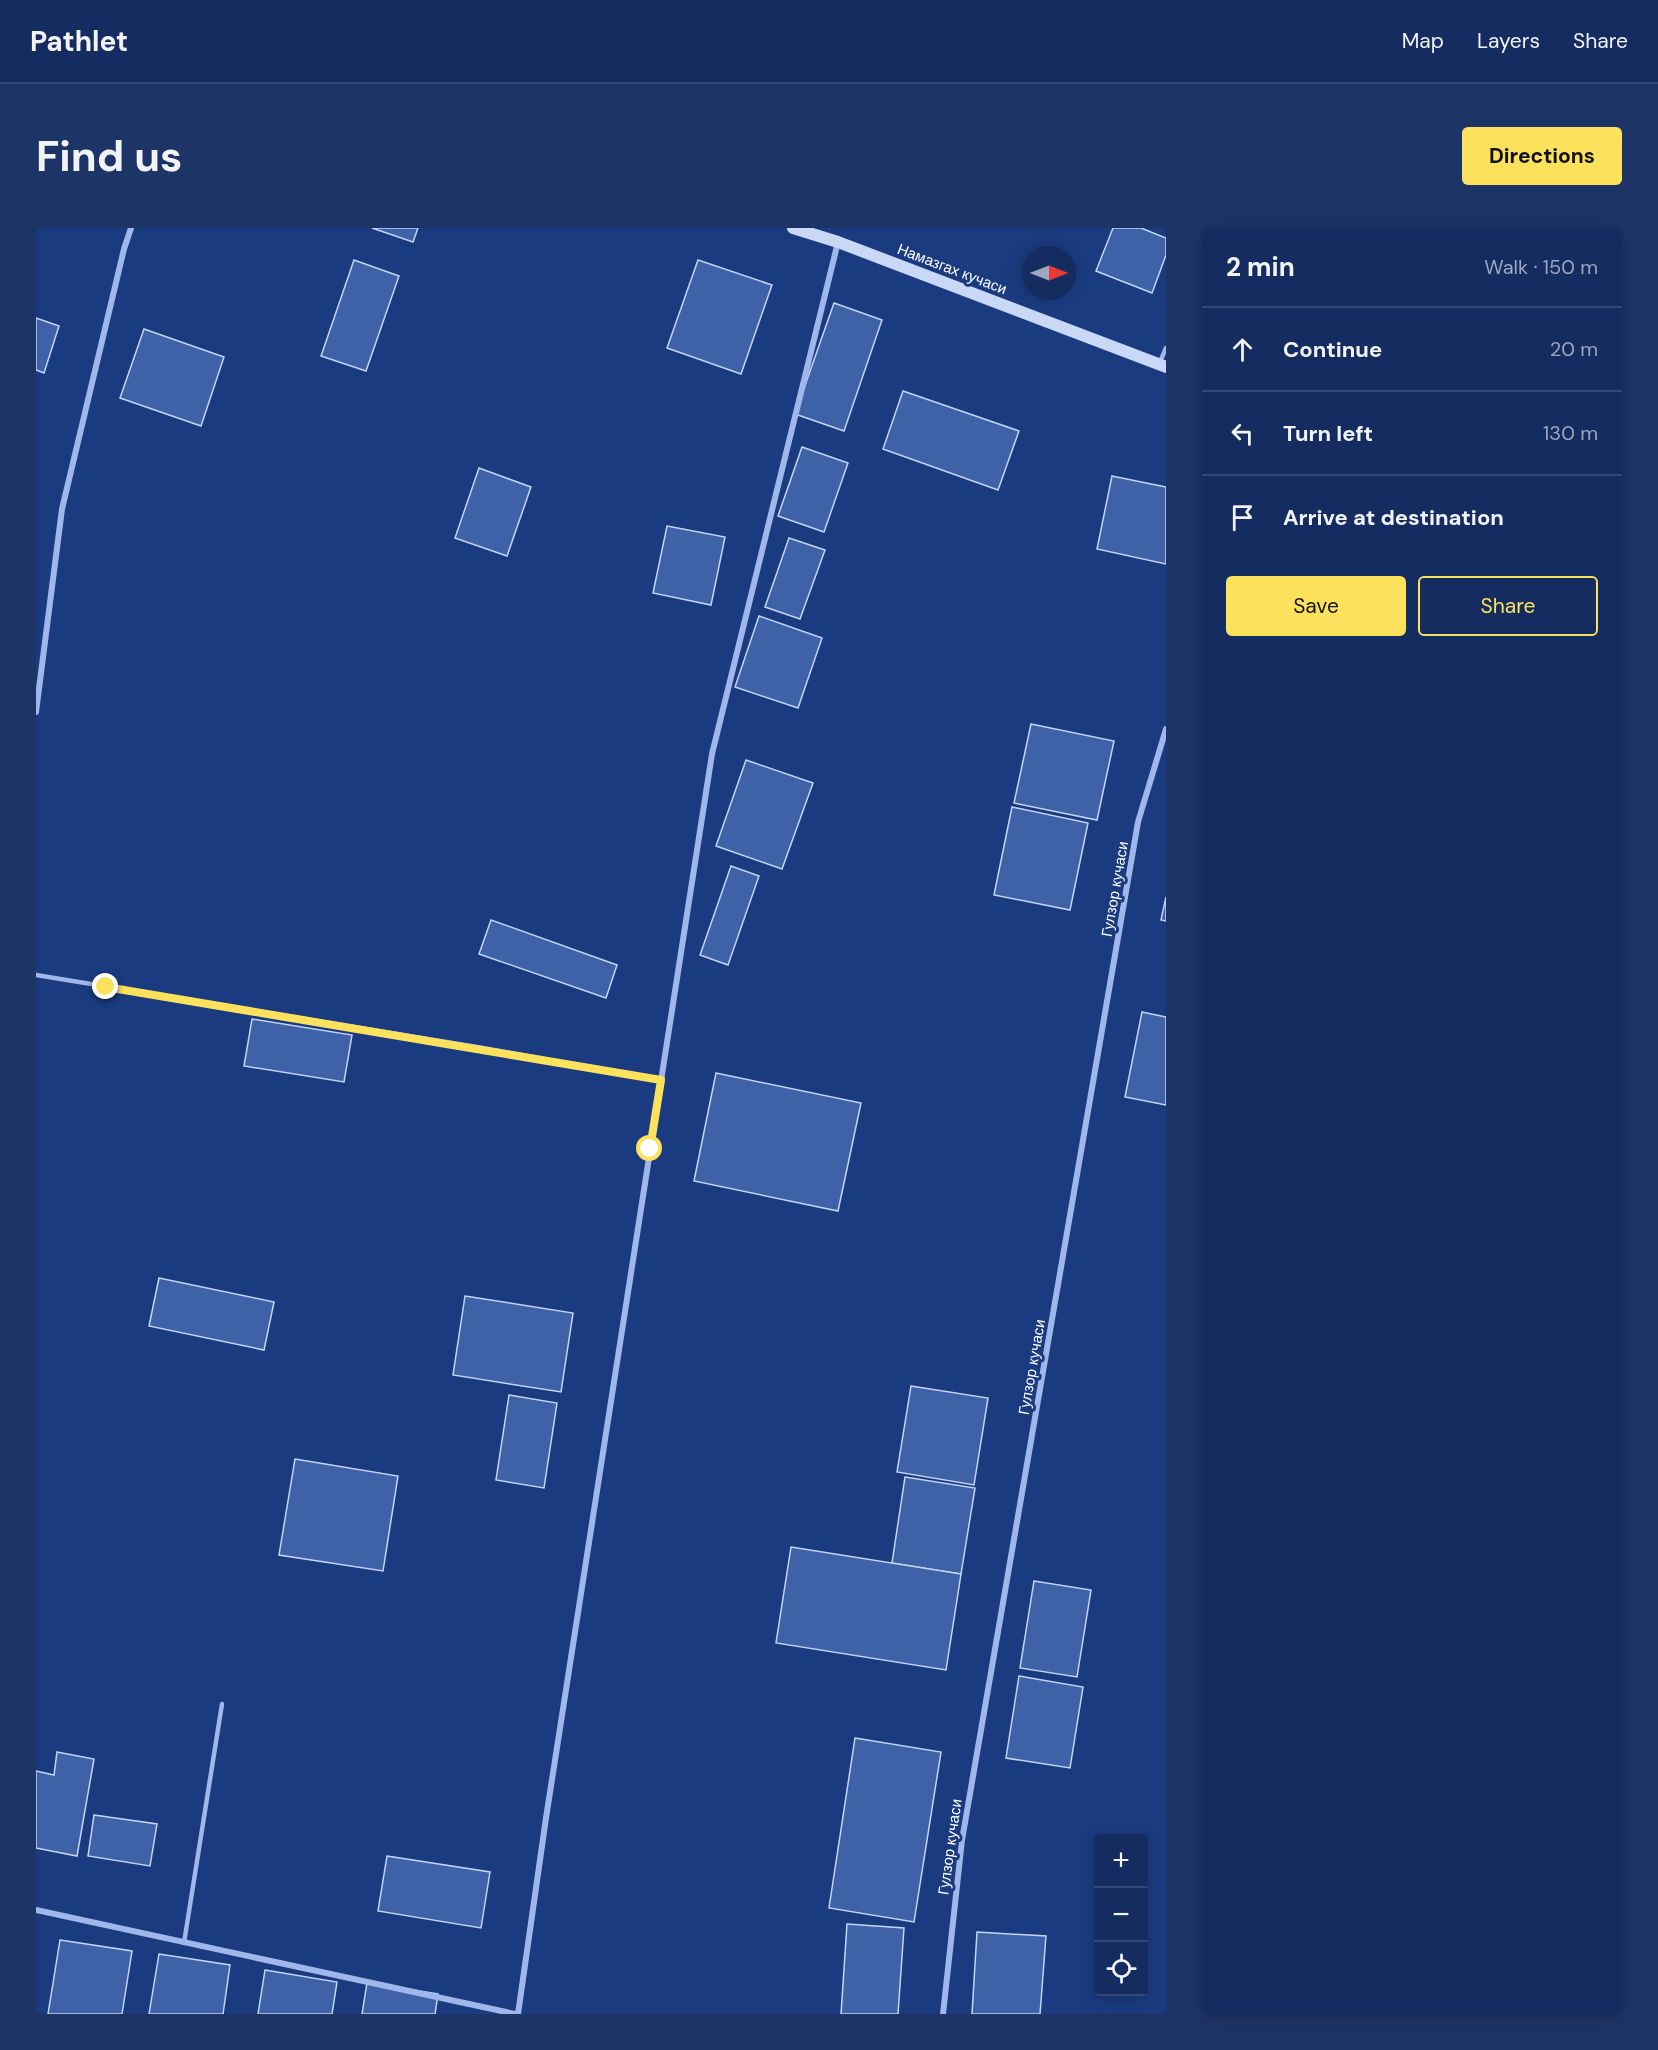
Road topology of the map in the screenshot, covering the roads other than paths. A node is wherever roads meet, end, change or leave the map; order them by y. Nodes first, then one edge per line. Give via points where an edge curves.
1 (131, 228) edge
2 (793, 228) edge
3 (838, 242) junction
4 (1166, 348) edge
5 (1163, 366) edge
6 (36, 712) edge
7 (1166, 729) edge
8 (36, 975) edge
9 (661, 1080) junction
10 (222, 1704) dead end
11 (36, 1910) edge
12 (184, 1943) junction
13 (517, 2014) edge
14 (943, 2014) edge

1 - 6 street via 62,509
2 - 3 street, Намазгах кучаси
3 - 5 street, Намазгах кучаси
3 - 9 street via 712,754
4 - 5 lane
7 - 14 street, Гулзор кучаси via 1138,822 962,1840
8 - 9 lane
9 - 13 street
10 - 12 lane
11 - 12 street
12 - 13 street

